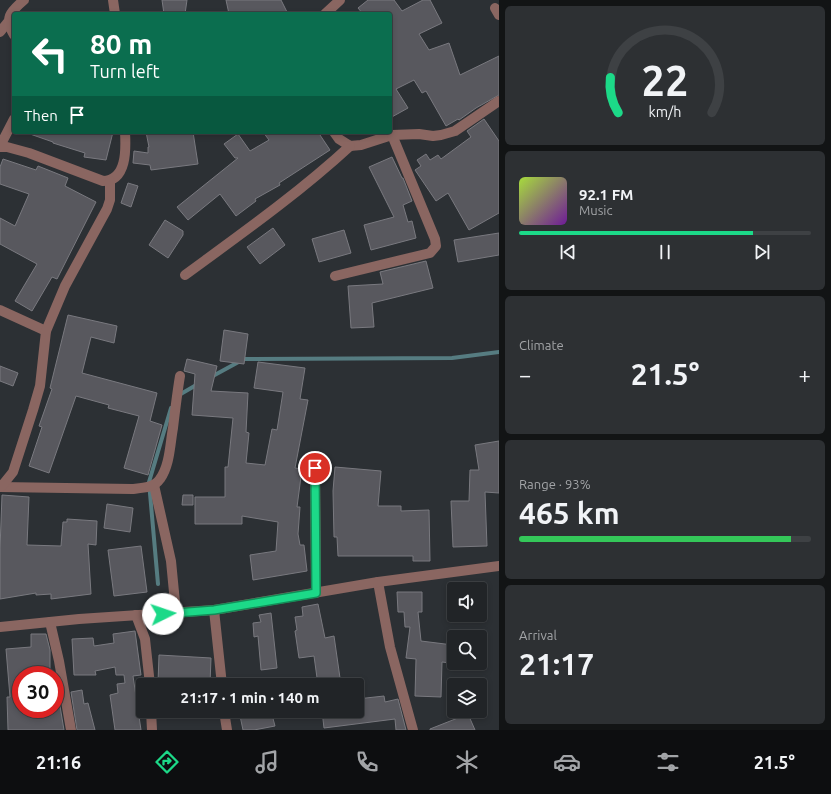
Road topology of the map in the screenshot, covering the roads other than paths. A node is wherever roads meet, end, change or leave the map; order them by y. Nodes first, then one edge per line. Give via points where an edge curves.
1 (24, 0) edge
2 (114, 0) edge
3 (340, 0) edge
4 (12, 12) edge
5 (12, 12) edge
6 (115, 12) edge
7 (326, 12) edge
8 (8, 22) junction
9 (0, 32) edge
10 (12, 32) edge
11 (499, 100) edge
12 (12, 123) edge
13 (126, 134) edge
14 (335, 134) edge
15 (392, 135) junction
16 (350, 146) junction
17 (0, 147) edge
18 (110, 181) junction
19 (185, 275) dead end
20 (335, 276) dead end
21 (0, 310) edge
22 (46, 331) junction
23 (180, 376) dead end
24 (315, 468) dead end
25 (154, 485) junction
26 (0, 487) edge
27 (499, 566) edge
28 (378, 582) junction
29 (316, 593) junction
30 (214, 610) junction
31 (176, 613) junction
32 (136, 615) junction
33 (50, 622) junction
34 (0, 627) edge
35 (149, 678) edge
36 (221, 678) edge
37 (151, 718) edge
38 (225, 718) edge
39 (71, 730) edge
40 (152, 730) edge
41 (227, 730) edge
42 (413, 730) edge

1 - 5 street
2 - 6 street
3 - 7 street
4 - 8 street
8 - 9 street
8 - 10 street
11 - 15 street via 455,131 433,136
12 - 17 street
13 - 18 street via 124,159 119,173
14 - 16 street
15 - 16 street
15 - 20 street via 436,246 430,253
16 - 19 street via 260,220
17 - 18 street via 7,146 30,153 103,181
18 - 22 street via 110,200 107,209 65,286
21 - 22 street
22 - 26 street via 40,386 33,410 13,472
23 - 25 street via 169,454 162,475
24 - 29 street
25 - 26 street via 132,490
25 - 31 street via 172,561
27 - 28 street
28 - 29 street
28 - 42 street via 390,646
29 - 30 street
30 - 31 street
30 - 36 street
31 - 32 street
32 - 33 street
32 - 35 street via 145,639
33 - 34 street
33 - 39 street
37 - 40 street
38 - 41 street

